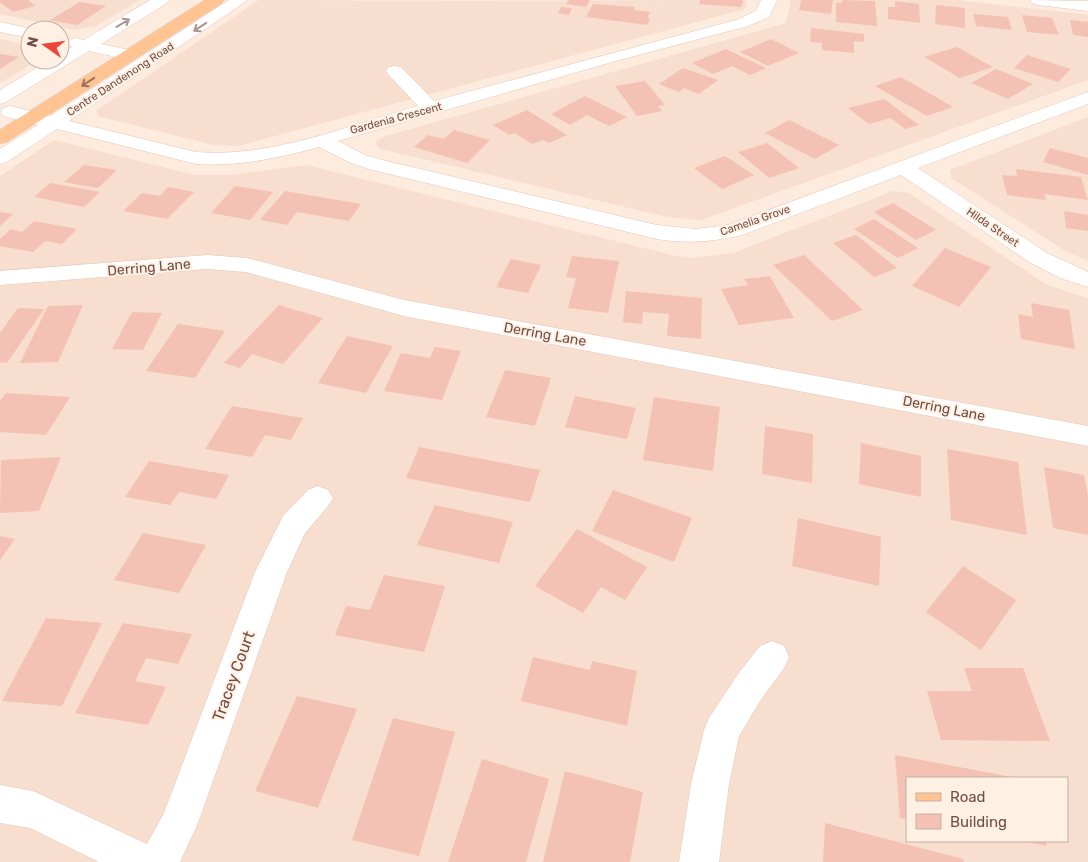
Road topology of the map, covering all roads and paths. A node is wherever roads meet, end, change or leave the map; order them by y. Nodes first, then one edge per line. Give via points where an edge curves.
1 (161, 0) edge
2 (190, 0) edge
3 (216, 0) edge
4 (240, 0) edge
5 (769, 0) edge
6 (1038, 0) edge
7 (1088, 6) edge
8 (0, 27) edge
9 (20, 31) edge
10 (70, 42) edge
11 (86, 45) junction
12 (108, 50) junction
13 (130, 55) junction
14 (395, 71) dead end
15 (1088, 98) edge
16 (3, 109) edge
17 (431, 109) junction
18 (33, 118) junction
19 (54, 123) junction
20 (347, 132) junction
21 (0, 138) edge
22 (320, 140) junction
23 (353, 156) junction
24 (0, 158) edge
25 (903, 167) junction
26 (1, 277) edge
27 (1088, 280) edge
28 (1088, 436) edge
29 (318, 498) dead end
30 (772, 657) dead end
31 (0, 804) edge
32 (142, 862) edge
33 (159, 862) edge
34 (698, 862) edge

11 -> 1 street
2 - 12 main road
3 - 13 main road, Centre Dandenong Road
4 -> 19 street, Centre Dandenong Road
5 - 17 street, Gardenia Crescent via 763,14 752,20
6 - 7 street
8 - 9 street
10 - 11 street
11 - 12 street
11 - 16 street
12 - 13 street
12 - 16 main road
13 -> 18 main road, Centre Dandenong Road
14 - 17 street
15 - 25 street, Camelia Grove
16 - 18 street, Gardenia Crescent
17 - 20 street, Gardenia Crescent
18 - 19 street, Gardenia Crescent
18 - 21 main road, Centre Dandenong Road
19 - 22 street, Gardenia Crescent via 196,158 217,160 244,158
19 - 24 street, Centre Dandenong Road
20 - 22 street, Gardenia Crescent
20 - 23 street
22 - 23 street, Camelia Grove
23 - 25 street, Camelia Grove via 376,165 673,236 691,237 734,230
25 - 27 street, Hilda Street via 1039,258
26 - 28 street, Derring Lane via 200,262 247,265 404,308
29 - 33 street, Tracey Court via 294,525 270,572 179,823
30 - 34 street via 722,730
31 - 32 street via 33,810

